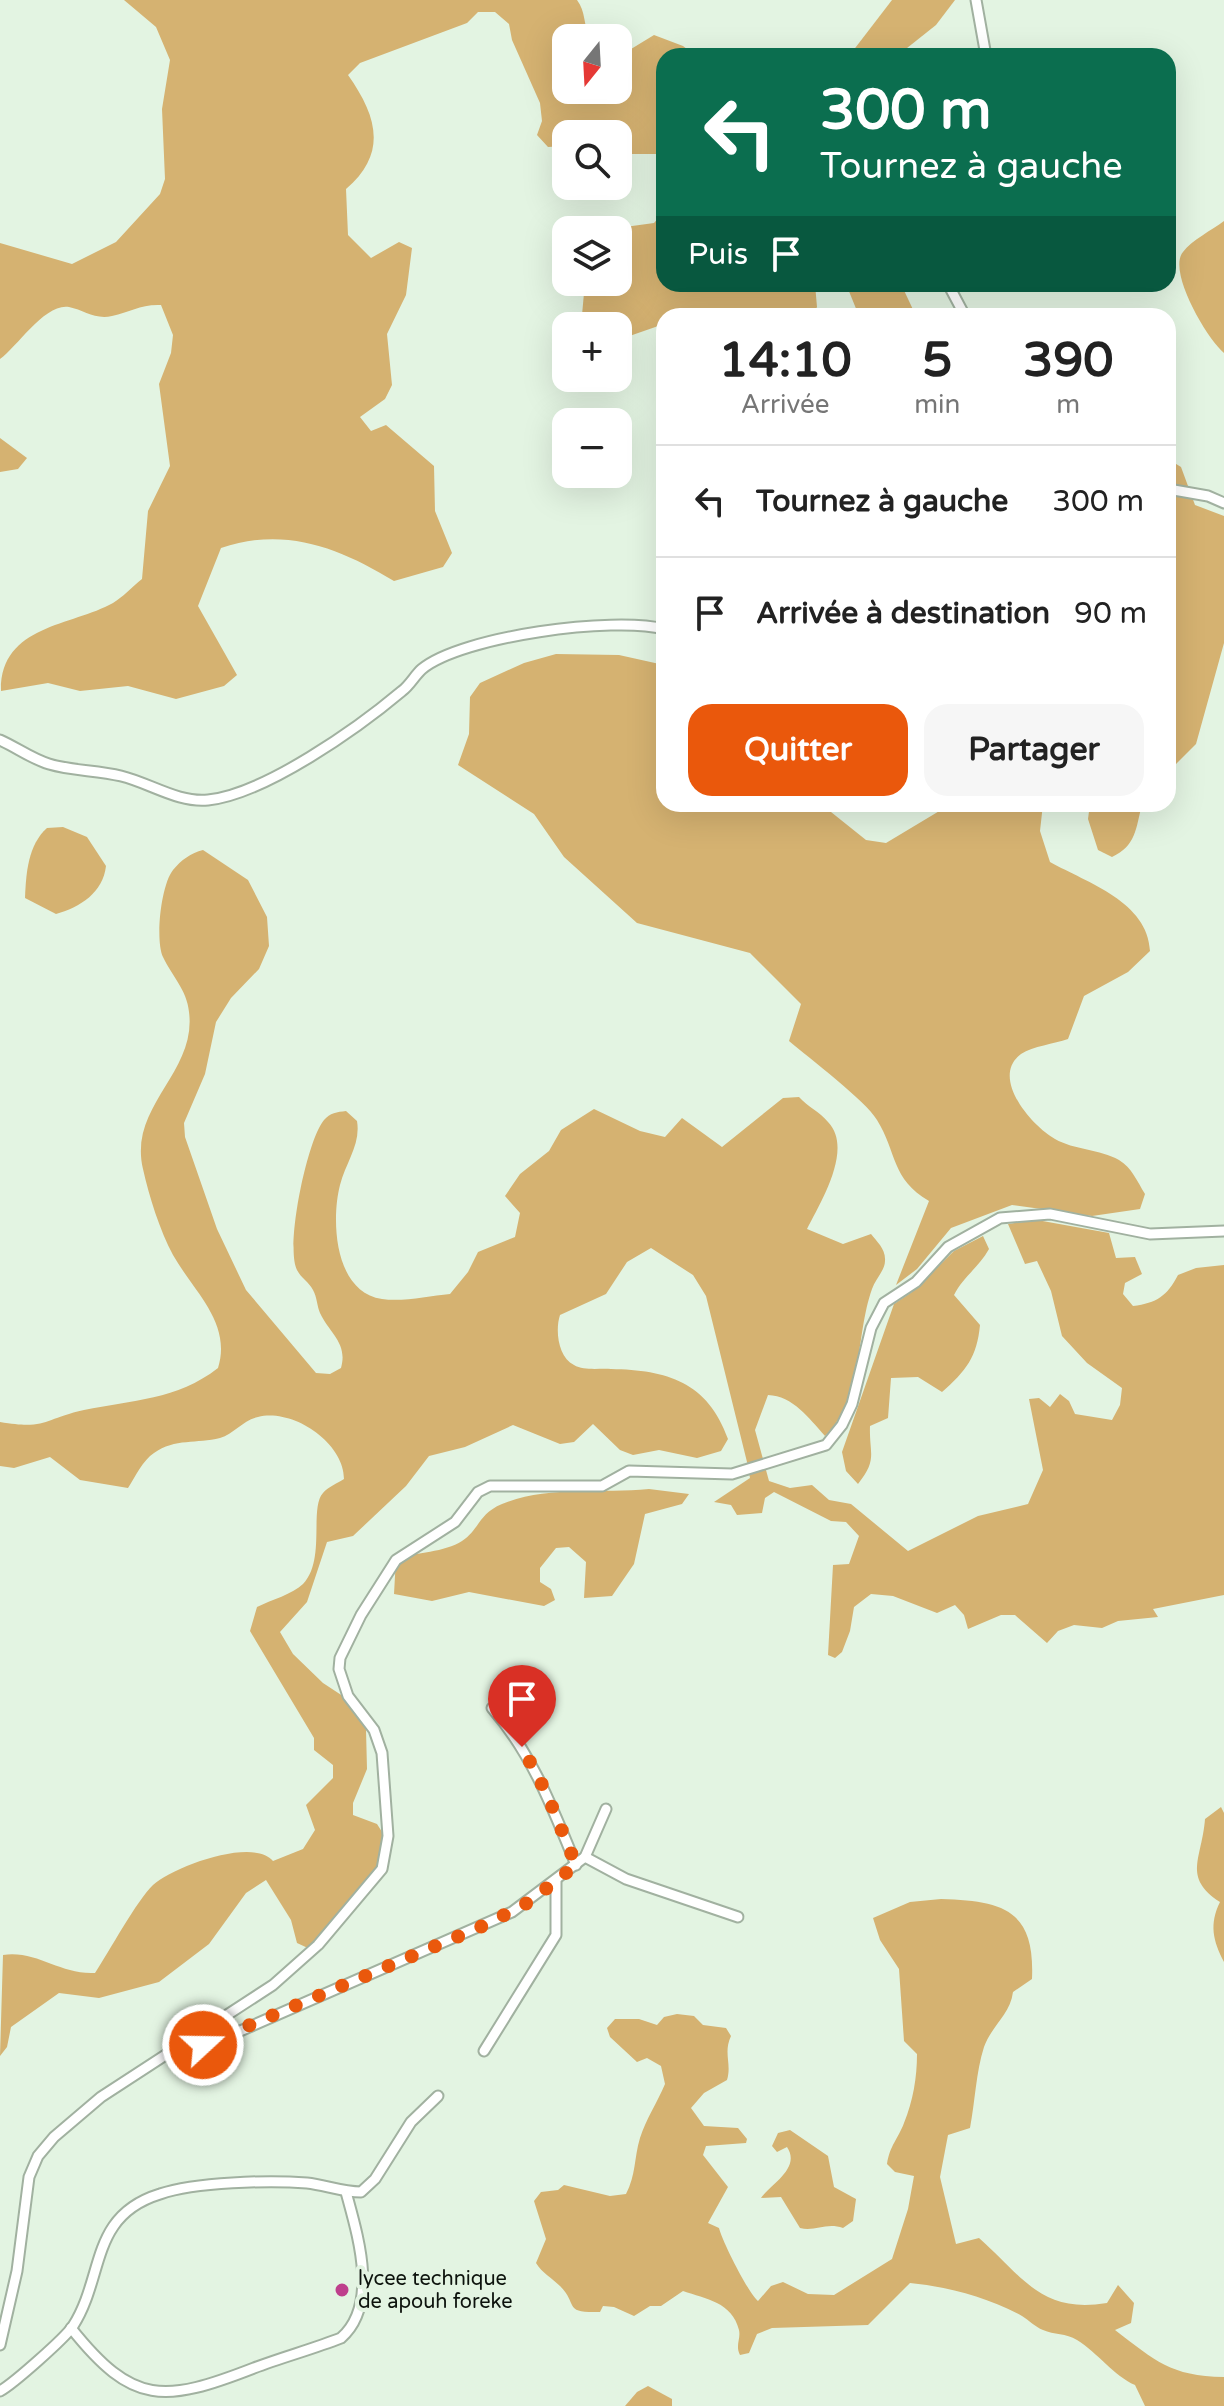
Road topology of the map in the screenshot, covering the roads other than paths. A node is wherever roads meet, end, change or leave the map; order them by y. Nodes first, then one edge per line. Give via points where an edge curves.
1 (976, 0) edge
2 (985, 48) edge
3 (1176, 490) edge
4 (1224, 503) edge
5 (656, 629) edge
6 (0, 740) edge
7 (1224, 1231) edge
8 (492, 1708) dead end
9 (606, 1809) dead end
10 (585, 1857) junction
11 (576, 1865) junction
12 (556, 1881) junction
13 (738, 1917) dead end
14 (484, 2051) dead end
15 (174, 2052) junction
16 (438, 2096) dead end
17 (346, 2192) junction
18 (71, 2328) junction
19 (0, 2345) edge
20 (0, 2391) edge

1 - 2 street
3 - 4 street
5 - 6 street via 583,628 477,642 422,668 374,713 309,756 256,786 216,799 190,800 122,776 48,764
7 - 15 street via 1150,1234 1050,1214 1000,1218 948,1247 916,1282 884,1303 871,1328 852,1404 826,1445 732,1474 629,1471 602,1486 525,1484 478,1492 455,1522 396,1560 340,1658 348,1696 374,1730 382,1753 388,1836 382,1869 298,1963
8 - 11 street via 546,1792
9 - 10 street
10 - 11 street
10 - 13 street via 626,1879
11 - 12 street
12 - 14 street via 556,1935
12 - 15 street via 485,1925 231,2035
15 - 19 street via 101,2097 38,2156 29,2177 17,2271
16 - 17 street via 411,2122 367,2188
17 - 18 street via 288,2182 195,2187 141,2201 110,2230
17 - 18 street via 363,2282 349,2331 341,2338 211,2386 156,2396 132,2390 108,2374
18 - 20 street via 21,2379

